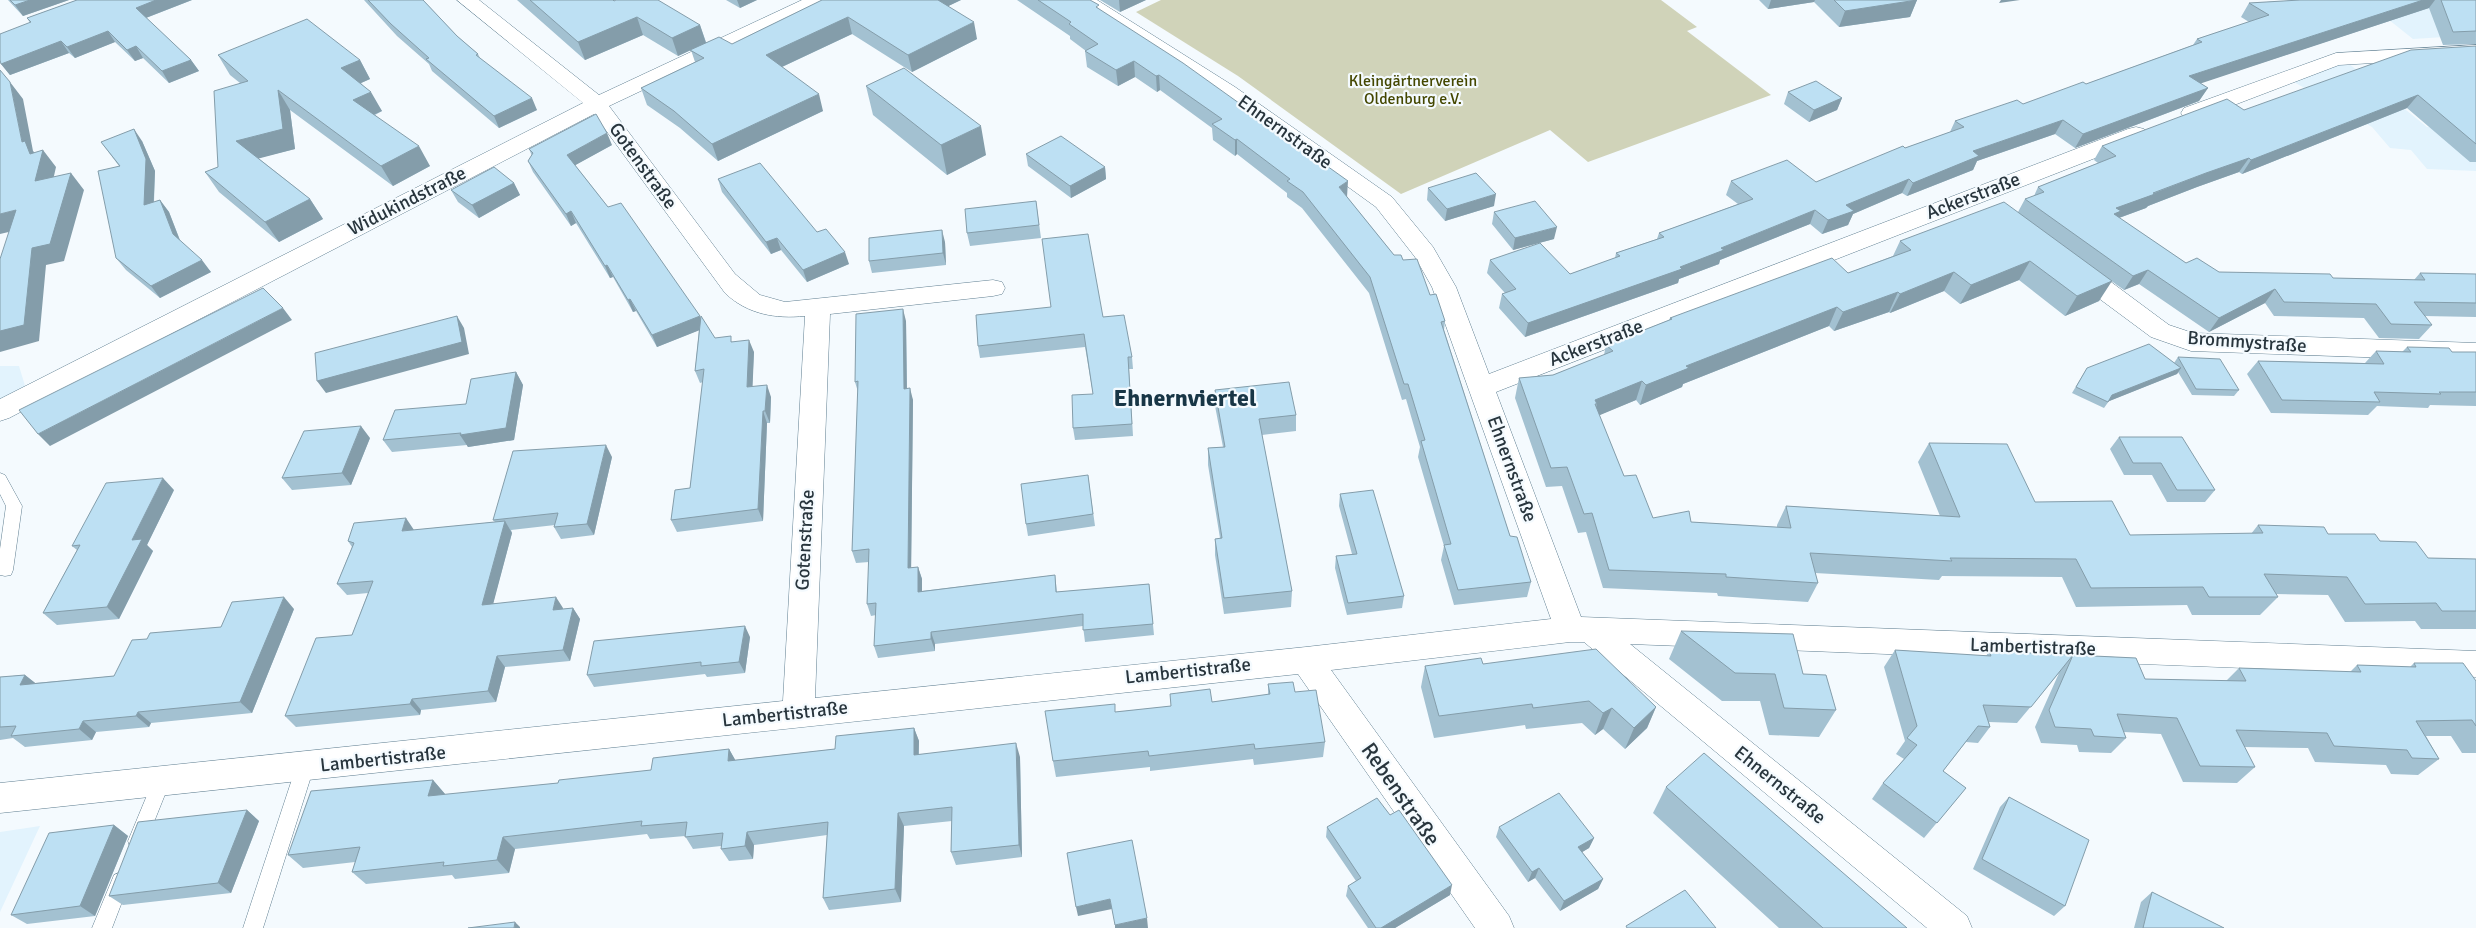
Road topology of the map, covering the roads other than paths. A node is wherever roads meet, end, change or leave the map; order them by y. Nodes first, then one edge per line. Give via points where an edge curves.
1 (467, 0) edge
2 (818, 0) edge
3 (1084, 0) edge
4 (2476, 51) edge
5 (597, 104) junction
6 (1975, 195) junction
7 (1998, 212) edge
8 (2060, 257) edge
9 (993, 288) dead end
10 (818, 307) junction
11 (2476, 352) edge
12 (1482, 387) junction
13 (0, 411) edge
14 (0, 479) edge
15 (5, 570) dead end
16 (1581, 630) junction
17 (1306, 660) junction
18 (2476, 664) edge
19 (798, 713) junction
20 (305, 767) junction
21 (161, 782) junction
22 (0, 798) edge
23 (102, 928) edge
24 (253, 928) edge
25 (1496, 928) edge
26 (1954, 928) edge

1 - 5 street, Gotenstraße
2 - 5 street, Widukindstraße
3 - 12 street, Ehnernstraße via 1228,91 1384,202 1425,253 1444,286
4 - 6 street, Ackerstraße via 2336,59
5 - 10 street, Gotenstraße via 740,295 758,306 785,310
5 - 13 street, Widukindstraße
6 - 7 street
6 - 12 street, Ackerstraße
8 - 11 street, Brommystraße via 2160,331 2192,342
9 - 10 street, Gotenstraße
10 - 19 street, Gotenstraße
12 - 16 street, Ehnernstraße
14 - 15 lane via 14,506
16 - 17 street, Lambertistraße
16 - 18 street, Lambertistraße
16 - 26 street, Ehnernstraße
17 - 19 street, Lambertistraße
17 - 25 street, Rebenstraße
19 - 20 street, Lambertistraße
20 - 21 street, Lambertistraße
20 - 24 lane
21 - 22 street, Lambertistraße
21 - 23 lane

